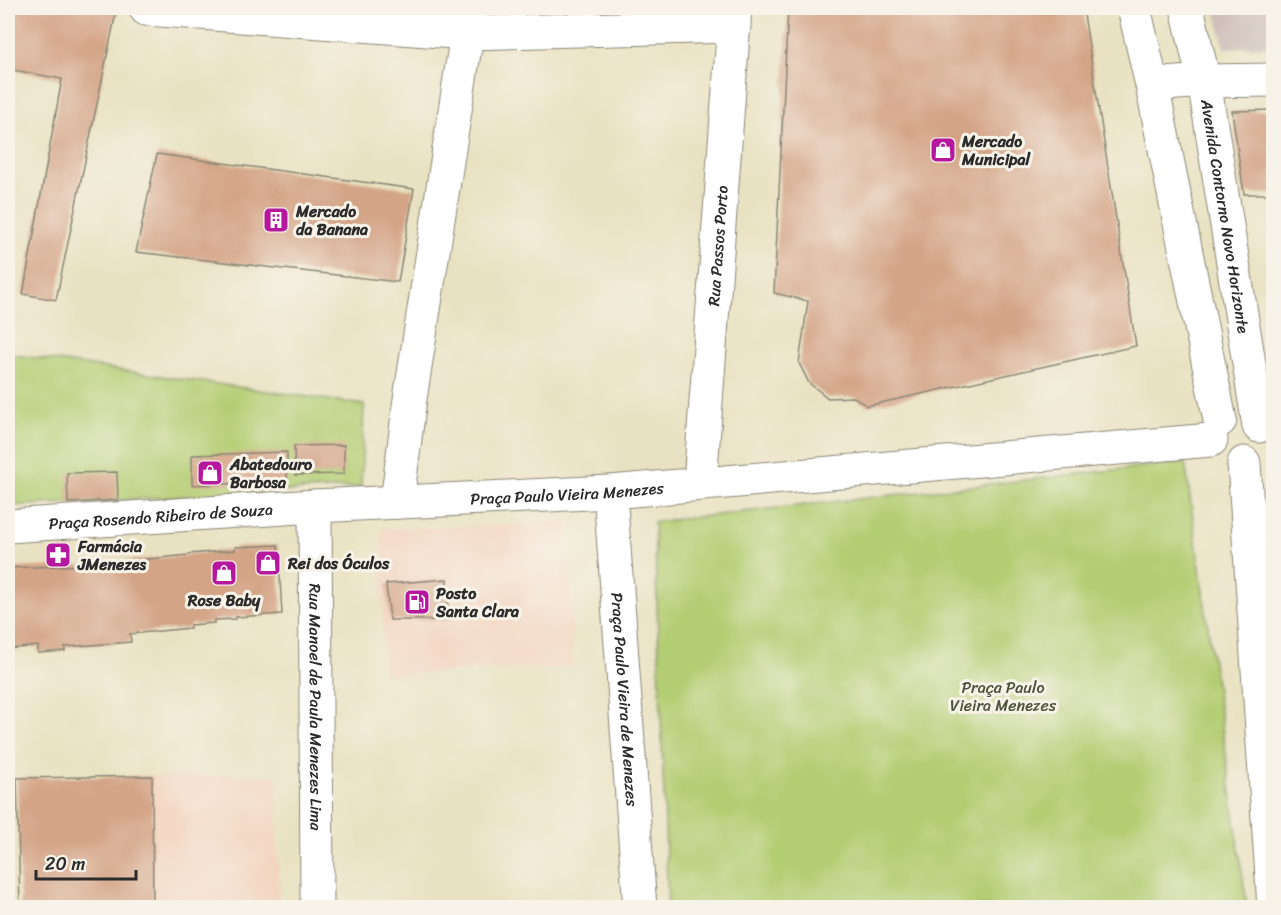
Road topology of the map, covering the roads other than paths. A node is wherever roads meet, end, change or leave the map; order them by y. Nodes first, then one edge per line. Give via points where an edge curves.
1 (1134, 8) edge
2 (1187, 8) edge
3 (146, 9) dead end
4 (735, 17) edge
5 (469, 20) edge
6 (1274, 80) edge
7 (1204, 81) junction
8 (1152, 85) junction
9 (1215, 430) junction
10 (1265, 430) edge
11 (1244, 463) junction
12 (700, 483) junction
13 (610, 492) junction
14 (397, 502) junction
15 (315, 506) junction
16 (8, 526) edge
17 (1274, 907) edge
18 (317, 908) edge
19 (640, 908) edge

1 - 8 main road
2 - 7 main road, Avenida Contorno Novo Horizonte
3 - 5 main road
4 - 5 main road
4 - 12 main road, Rua Passos Porto
5 - 14 main road
6 - 7 main road
7 - 8 main road
7 - 10 main road, Avenida Contorno Novo Horizonte
8 - 9 main road
9 - 10 main road via 1233,413 1241,413
9 - 11 main road via 1216,454 1237,465
9 - 12 main road, Praça Paulo Vieira Menezes
10 - 11 main road via 1260,451
11 - 17 main road
12 - 13 main road, Praça Paulo Vieira Menezes
13 - 14 main road, Praça Paulo Vieira Menezes
13 - 19 main road, Praça Paulo Vieira de Menezes
14 - 15 main road, Praça Paulo Vieira Menezes
15 - 16 main road, Praça Rosendo Ribeiro de Souza
15 - 18 main road, Rua Manoel de Paula Menezes Lima

